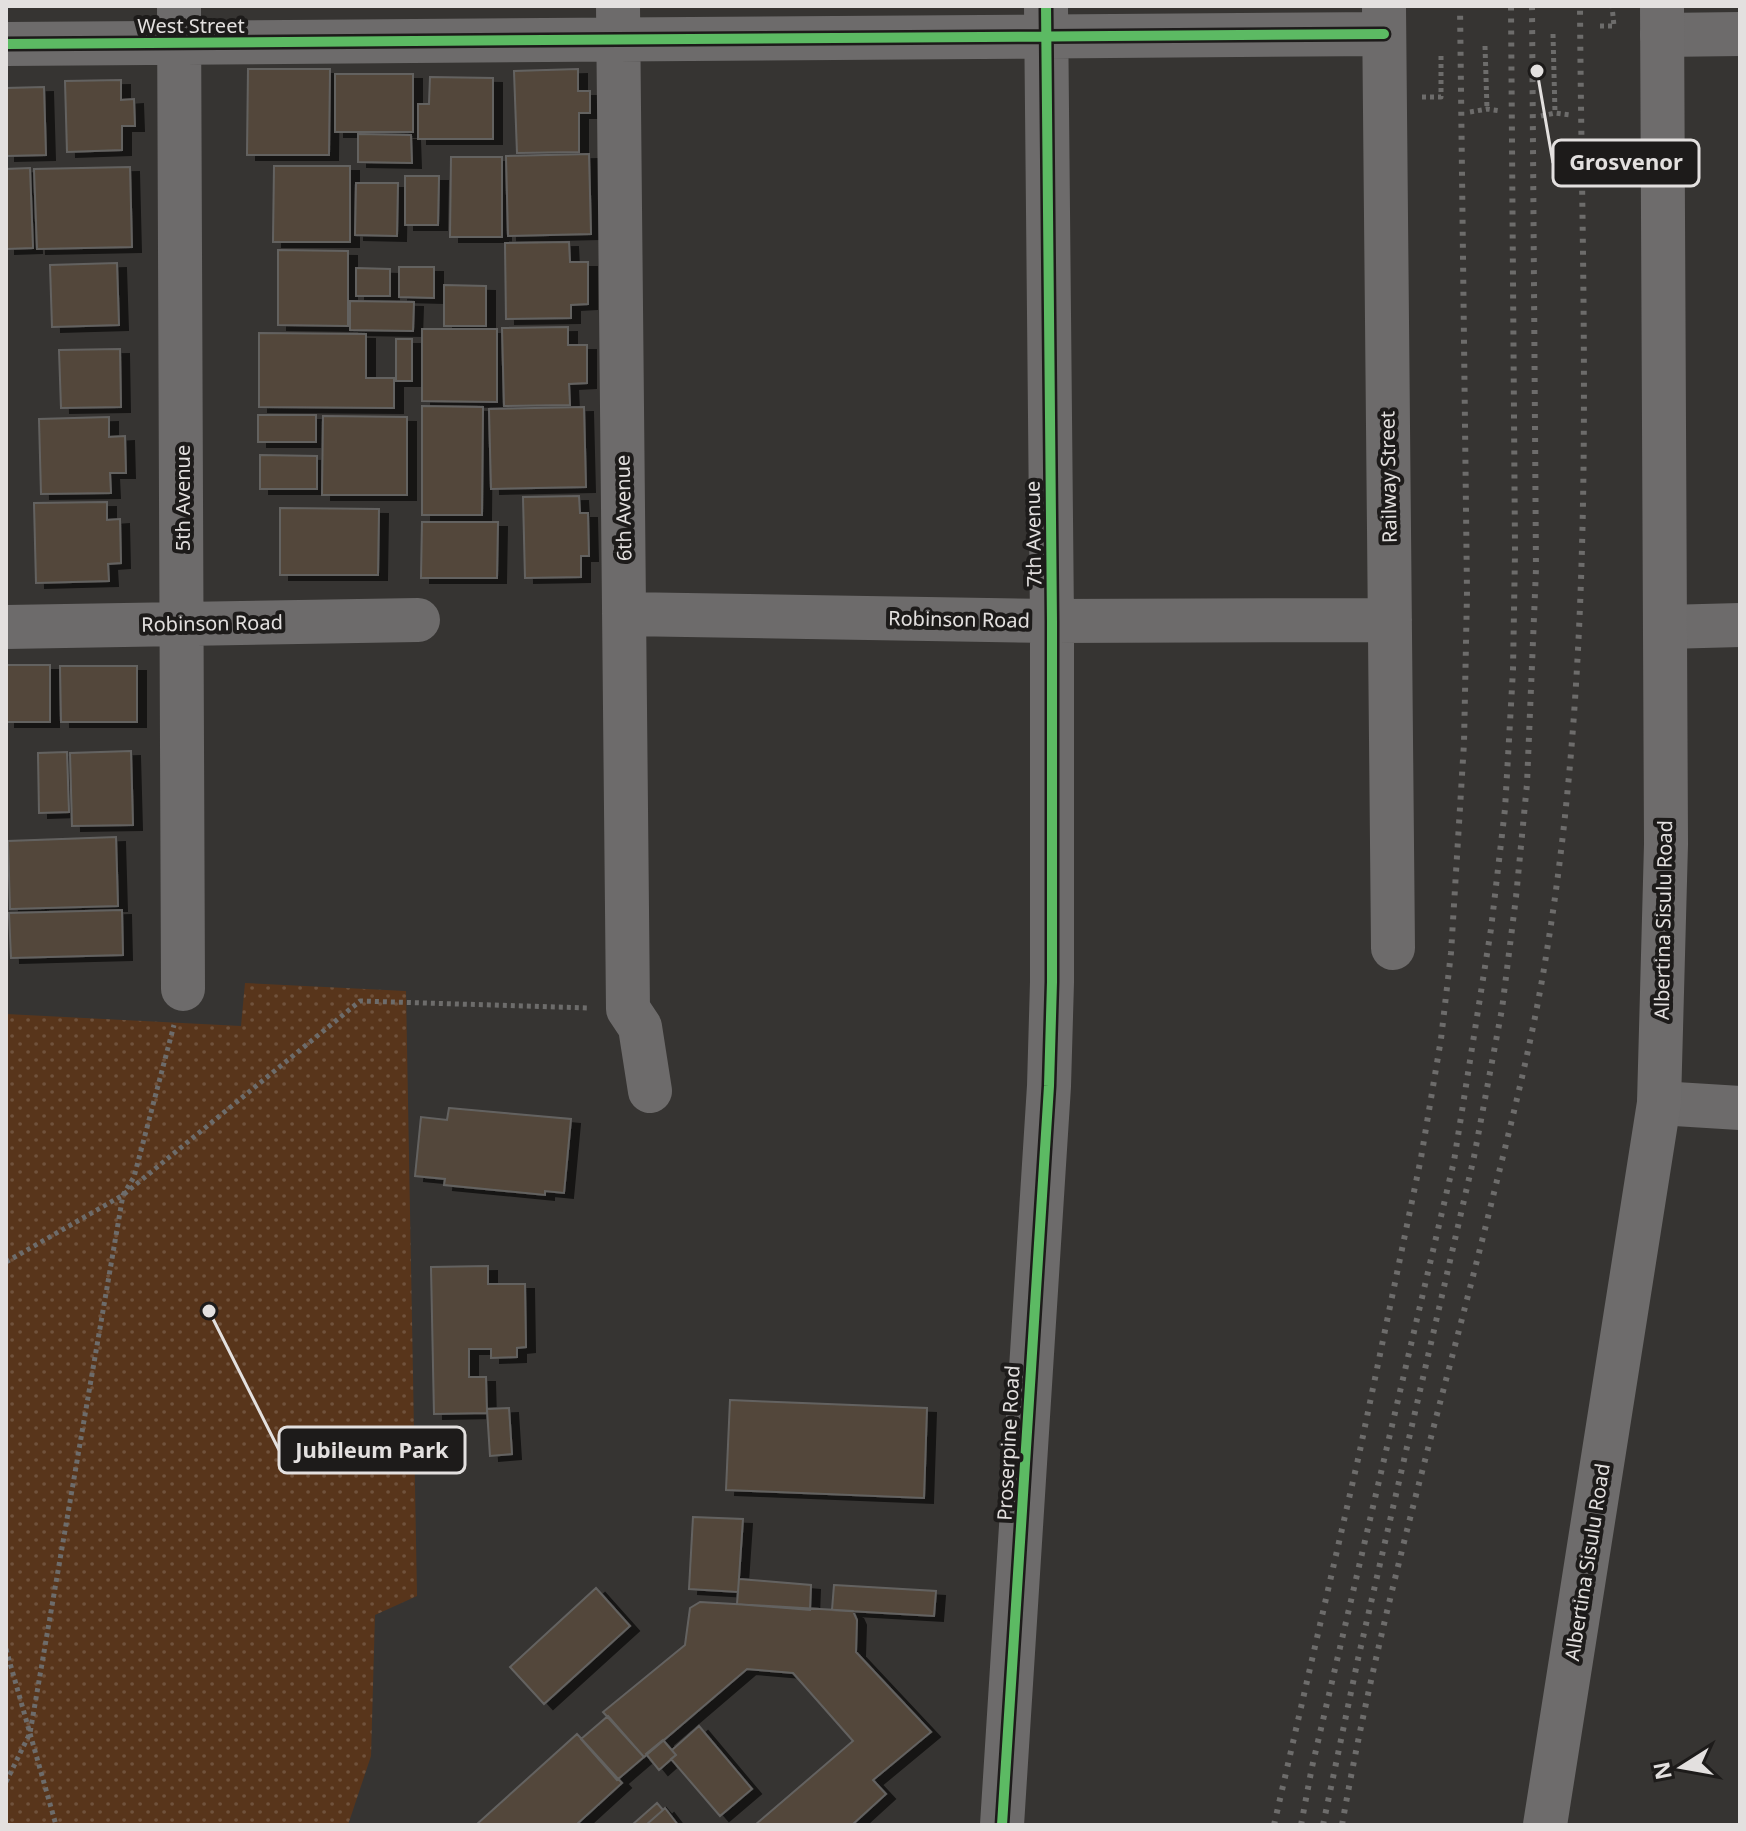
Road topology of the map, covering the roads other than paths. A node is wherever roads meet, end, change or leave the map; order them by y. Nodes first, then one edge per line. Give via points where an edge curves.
1 (1384, 20) edge
2 (1662, 20) edge
3 (1046, 22) edge
4 (618, 23) edge
5 (180, 24) edge
6 (1740, 34) edge
7 (6, 44) edge
8 (624, 614) junction
9 (418, 620) dead end
10 (1390, 620) junction
11 (1052, 621) junction
12 (182, 624) junction
13 (1740, 625) edge
14 (6, 627) edge
15 (1666, 627) junction
16 (1393, 948) dead end
17 (183, 989) road end
18 (1050, 1062) joint
19 (650, 1091) dead end
20 (1659, 1103) junction
21 (1740, 1108) edge
22 (1002, 1825) edge
23 (1545, 1825) edge

1 - 3 street, West Street
1 - 10 street, Railway Street
2 - 6 street
2 - 15 main road, Albertina Sisulu Road
3 - 4 street, West Street
3 - 11 street, 7th Avenue
4 - 5 street, West Street
4 - 8 street, 6th Avenue
5 - 7 street, West Street
5 - 12 street, 5th Avenue
8 - 11 street, Robinson Road
8 - 19 street, 6th Avenue via 628,1009 640,1027
9 - 12 street, Robinson Road
10 - 11 street, Robinson Road
10 - 16 street, Railway Street
11 - 18 street, 7th Avenue
12 - 14 street, Robinson Road
12 - 17 street, 5th Avenue
13 - 15 street
15 - 20 main road, Albertina Sisulu Road
18 - 22 street, Proserpine Road
20 - 21 street
20 - 23 main road, Albertina Sisulu Road

